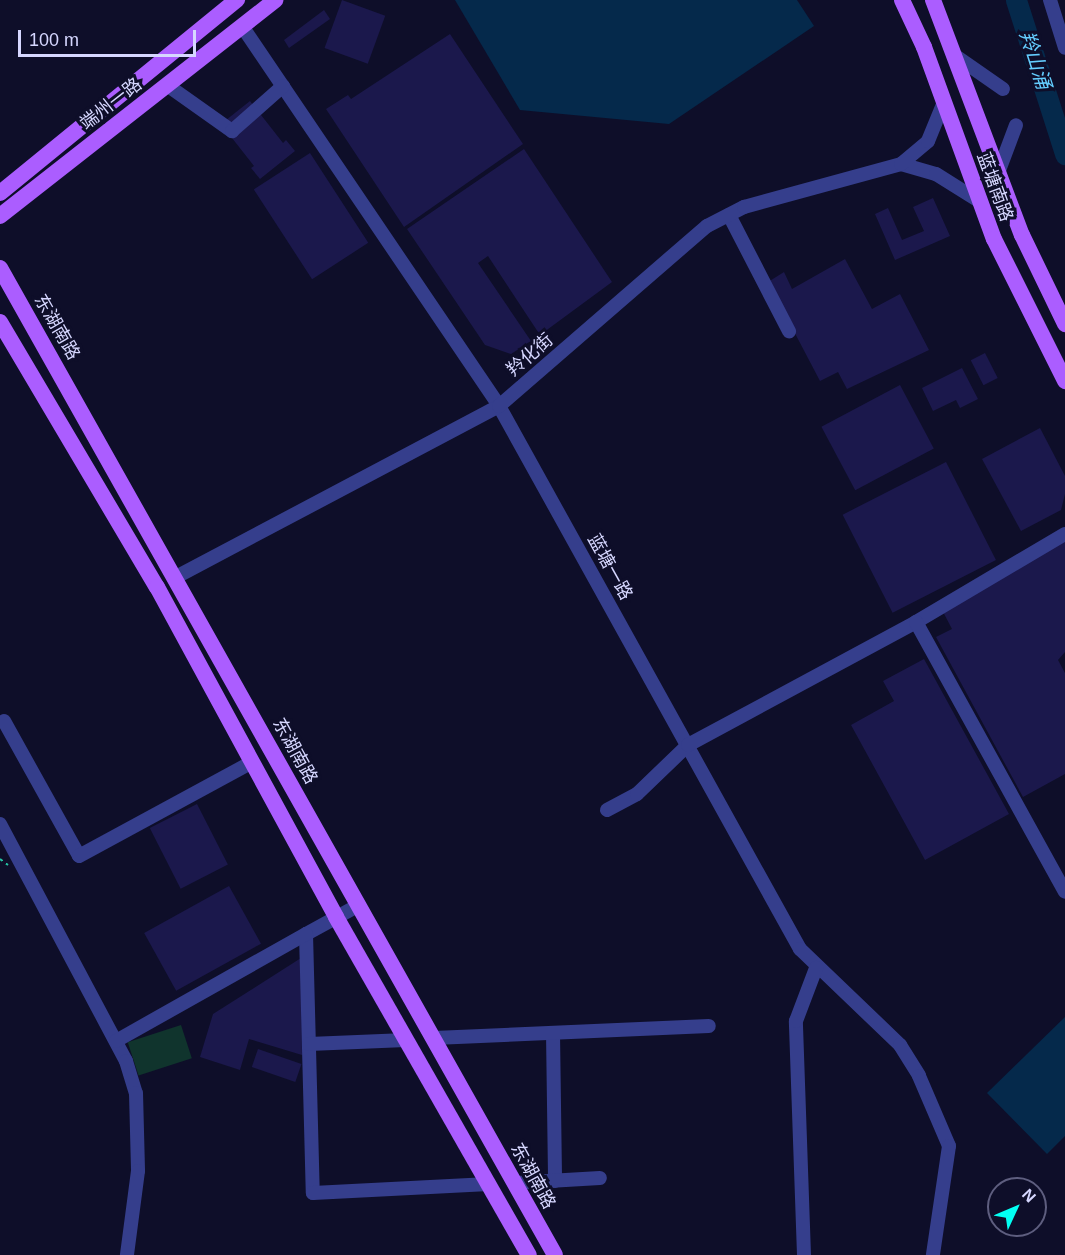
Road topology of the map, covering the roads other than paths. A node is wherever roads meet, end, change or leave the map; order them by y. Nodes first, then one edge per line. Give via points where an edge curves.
1 (237, 0) edge
2 (274, 0) edge
3 (902, 0) edge
4 (933, 0) edge
5 (1050, 0) edge
6 (242, 26) junction
7 (1065, 48) edge
8 (957, 57) junction
9 (167, 85) junction
10 (283, 86) junction
11 (1003, 89) dead end
12 (944, 102) junction
13 (1016, 125) dead end
14 (901, 164) junction
15 (998, 173) junction
16 (0, 193) edge
17 (979, 201) junction
18 (729, 215) junction
19 (0, 216) edge
20 (0, 268) edge
21 (0, 322) edge
22 (1065, 324) edge
23 (789, 331) dead end
24 (66, 381) junction
25 (1065, 381) edge
26 (42, 394) junction
27 (499, 406) junction
28 (1065, 534) edge
29 (176, 577) junction
30 (916, 622) junction
31 (4, 721) dead end
32 (688, 745) junction
33 (252, 762) junction
34 (607, 810) dead end
35 (0, 824) edge
36 (1065, 892) edge
37 (359, 905) junction
38 (336, 916) junction
39 (306, 934) junction
40 (816, 968) junction
41 (709, 1026) dead end
42 (553, 1033) junction
43 (434, 1038) junction
44 (406, 1040) junction
45 (116, 1041) junction
46 (309, 1044) junction
47 (600, 1178) dead end
48 (555, 1181) junction
49 (514, 1183) junction
50 (489, 1184) junction
51 (127, 1255) edge
52 (529, 1255) edge
53 (555, 1255) edge
54 (804, 1255) edge
55 (933, 1255) edge

1 - 16 main road, 端州一路
2 - 6 main road, 端州一路
3 - 12 main road, 蓝塘南路
4 - 8 main road, 蓝塘南路
5 - 7 street
6 - 9 main road, 端州一路
6 - 10 street, 蓝塘一路
8 - 11 street
8 - 15 main road, 蓝塘南路
9 - 10 street via 232,131
9 - 19 main road, 端州一路
10 - 27 street, 蓝塘一路
12 - 14 street via 928,141
12 - 17 main road, 蓝塘南路
13 - 15 street
14 - 17 street via 936,174
14 - 18 street, 羚化街 via 744,207
15 - 22 main road, 蓝塘南路
17 - 25 main road, 蓝塘南路 via 1014,285
18 - 23 street
18 - 27 street, 羚化街 via 707,226
20 - 24 main road, 东湖南路
21 - 26 main road
24 - 26 main road
24 - 29 main road, 东湖南路
26 - 33 main road via 157,588
27 - 29 street, 羚化街
27 - 32 street, 蓝塘一路
28 - 30 street
29 - 37 main road, 东湖南路
30 - 32 street
30 - 36 street
31 - 33 street via 79,856
32 - 34 street via 637,794
32 - 40 street, 蓝塘一路 via 800,949
33 - 38 main road
35 - 45 street
37 - 38 street
37 - 43 main road, 东湖南路
38 - 39 street
38 - 44 main road
39 - 45 street
39 - 46 street
40 - 54 street via 796,1021
40 - 55 street, 蓝塘一路 via 900,1045 942,1122 949,1146
41 - 42 street
42 - 43 street
42 - 48 street
43 - 49 main road, 东湖南路
44 - 46 street
44 - 50 main road
45 - 51 street via 136,1093 140,1127
46 - 50 street via 314,1193
47 - 48 street
48 - 49 street
49 - 53 main road, 东湖南路
50 - 52 main road

